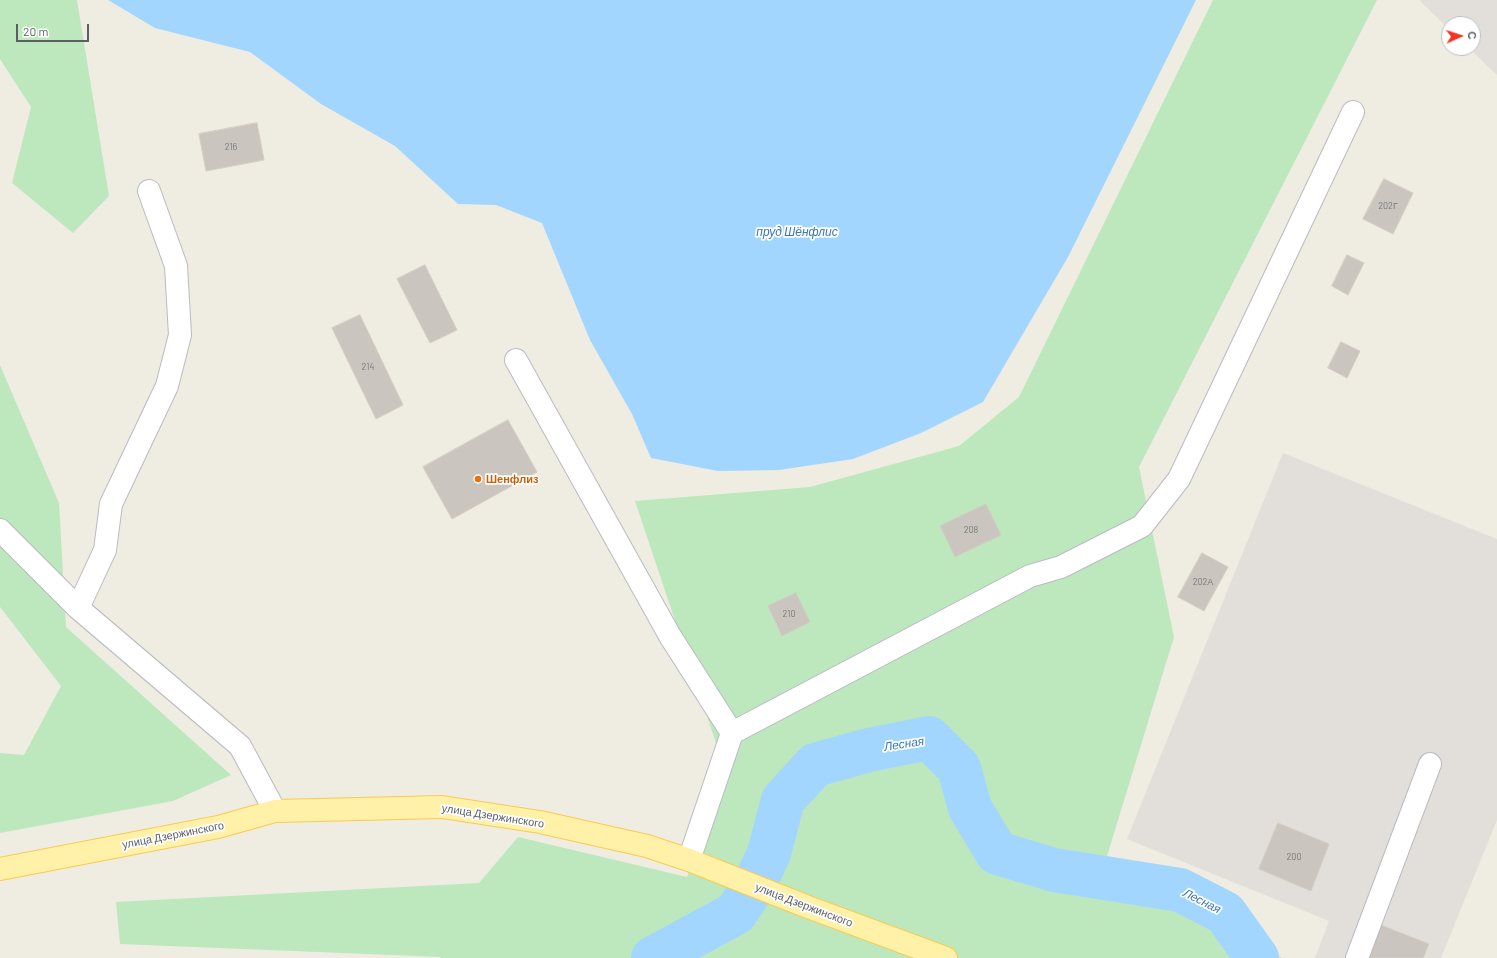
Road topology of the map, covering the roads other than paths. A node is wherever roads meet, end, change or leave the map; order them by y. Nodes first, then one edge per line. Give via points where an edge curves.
1 (1353, 112) dead end
2 (149, 191) dead end
3 (516, 360) dead end
4 (0, 530) edge
5 (78, 608) junction
6 (732, 733) junction
7 (1430, 764) dead end
8 (275, 811) junction
9 (689, 860) junction
10 (0, 869) edge
11 (946, 958) edge
12 (1356, 958) edge

1 - 6 street via 1179,479 1142,526 1061,567 1030,576
2 - 5 street via 176,266 180,335 167,386 111,504 105,550
3 - 6 street via 670,636
4 - 5 street
5 - 8 street via 240,746
6 - 9 street
7 - 12 street
8 - 9 main road, улица Дзержинского via 442,807 540,822 647,846
8 - 10 main road, улица Дзержинского via 218,827
9 - 11 main road, улица Дзержинского

